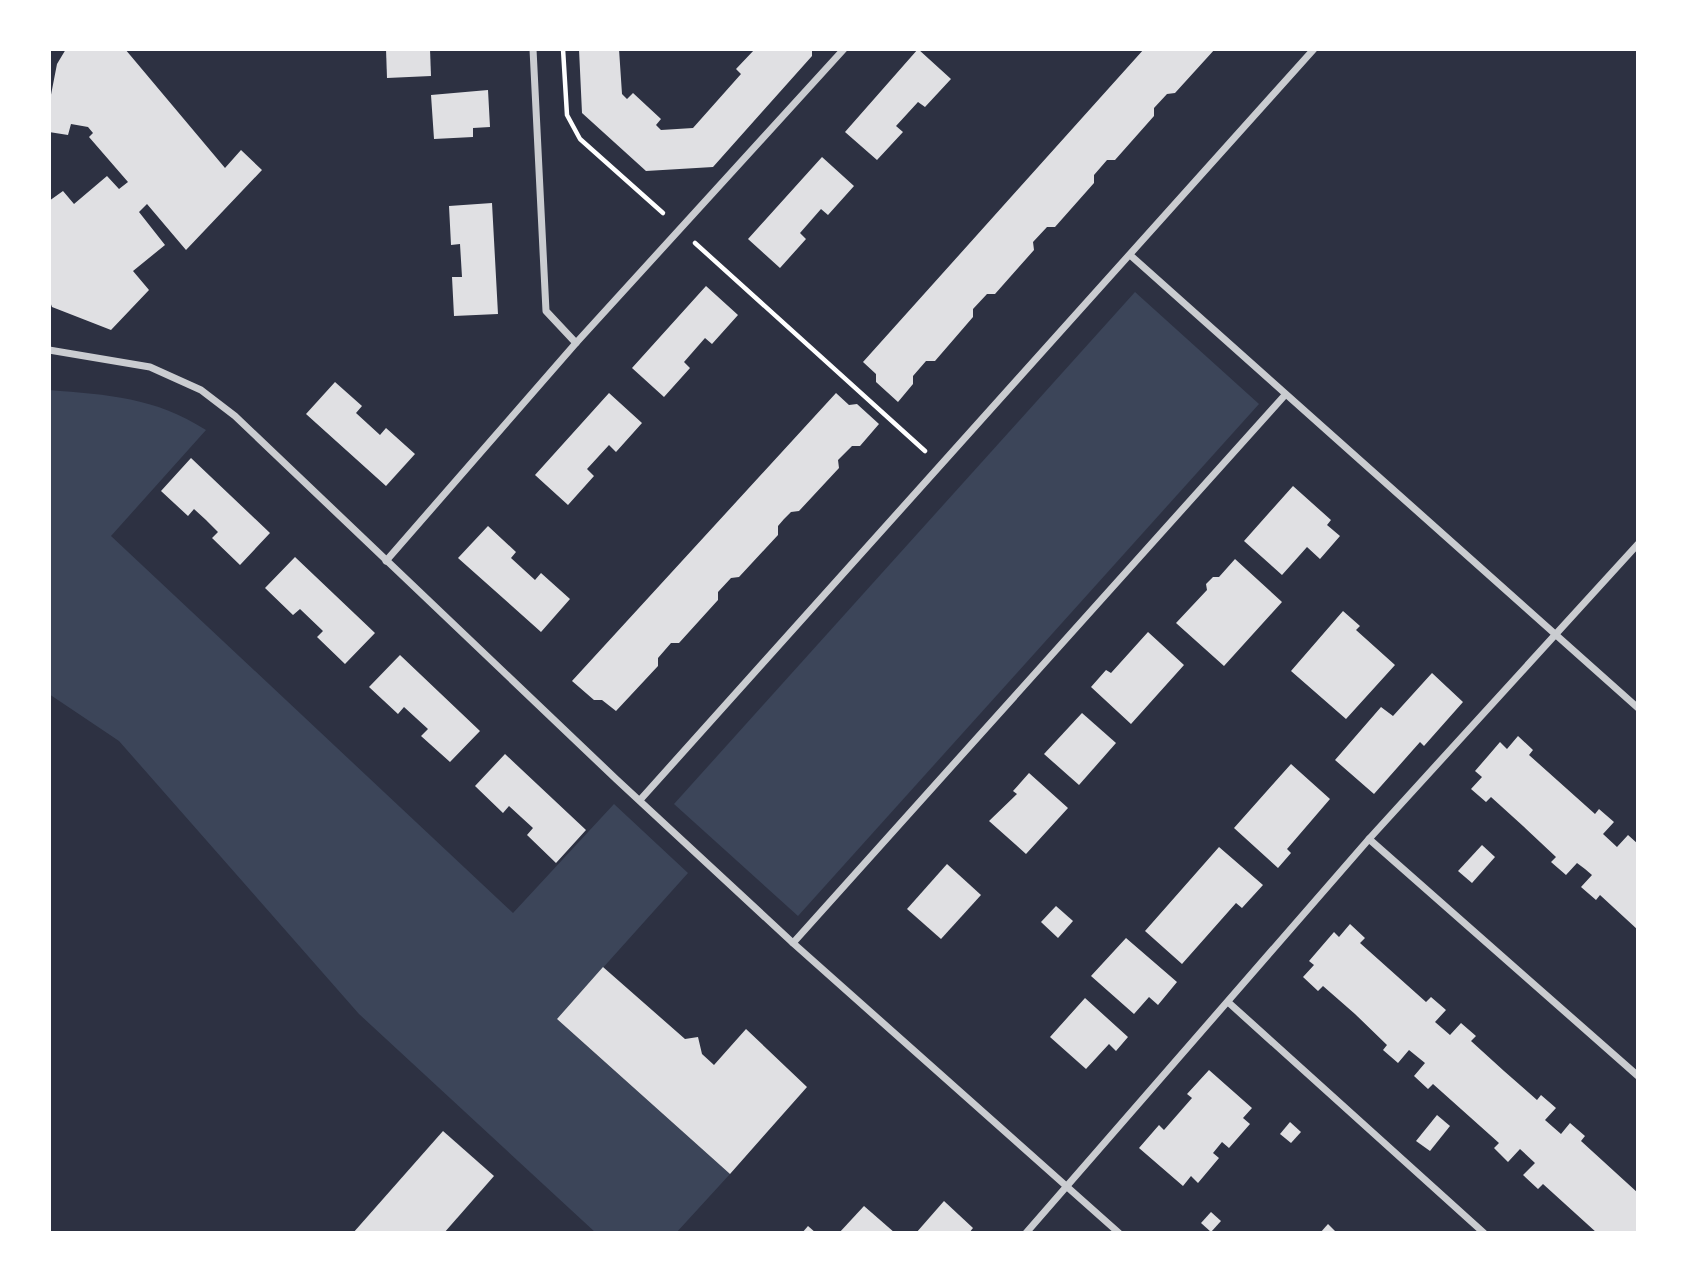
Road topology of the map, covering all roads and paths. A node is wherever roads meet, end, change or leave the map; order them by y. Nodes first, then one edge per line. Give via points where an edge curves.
1 (533, 49) edge
2 (563, 49) edge
3 (844, 49) edge
4 (1314, 49) edge
5 (680, 229) junction
6 (1130, 255) junction
7 (576, 343) junction
8 (49, 350) edge
9 (1285, 395) junction
10 (941, 466) junction
11 (1638, 544) edge
12 (386, 561) junction
13 (1555, 635) junction
14 (1638, 708) edge
15 (640, 800) junction
16 (1369, 839) junction
17 (793, 943) junction
18 (1228, 1002) junction
19 (1638, 1076) edge
20 (1068, 1186) junction
21 (1026, 1233) edge
22 (1119, 1233) edge
23 (1484, 1233) edge

1 - 7 street via 546,311
2 - 5 path via 567,115 580,139
3 - 5 street
4 - 6 street
5 - 7 street
5 - 10 path
6 - 9 street
6 - 10 street
7 - 12 street
8 - 12 street via 150,366 201,390 235,415
9 - 13 street
9 - 17 street
10 - 15 street
11 - 13 street
12 - 15 street
13 - 14 street
13 - 16 street
15 - 17 street
16 - 18 street
16 - 19 street
17 - 20 street
18 - 20 street
18 - 23 street
20 - 21 street
20 - 22 street

